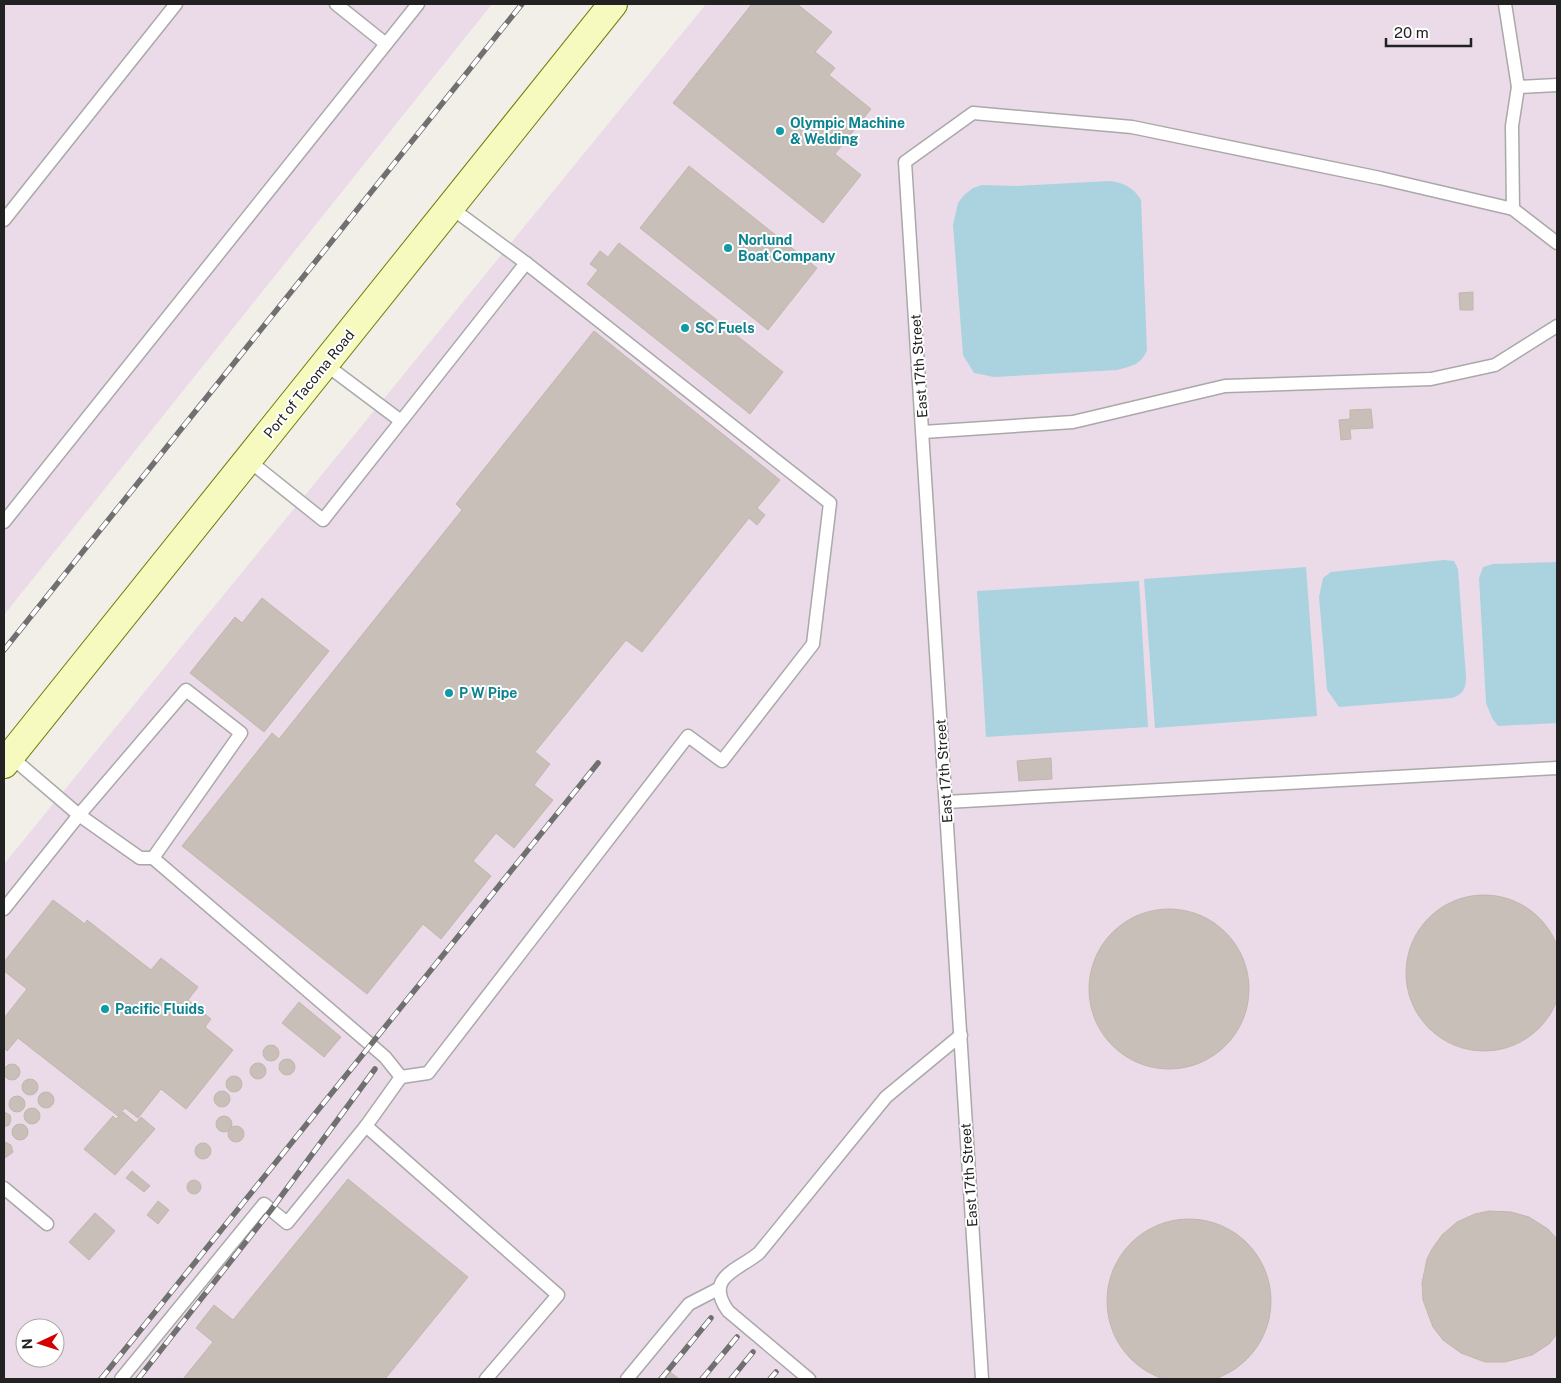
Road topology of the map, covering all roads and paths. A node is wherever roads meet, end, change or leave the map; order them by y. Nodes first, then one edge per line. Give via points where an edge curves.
1 (176, 4) edge
2 (336, 4) edge
3 (418, 4) edge
4 (613, 4) edge
5 (1505, 4) edge
6 (386, 44) junction
7 (1557, 84) edge
8 (1518, 87) junction
9 (450, 207) junction
10 (1513, 209) junction
11 (4, 220) edge
12 (1557, 242) edge
13 (526, 263) junction
14 (1557, 326) edge
15 (325, 364) junction
16 (401, 422) junction
17 (923, 432) junction
18 (248, 460) junction
19 (4, 522) edge
20 (7, 760) edge
21 (1557, 768) edge
22 (946, 802) junction
23 (79, 815) junction
24 (153, 858) junction
25 (4, 909) edge
26 (961, 1035) junction
27 (400, 1077) junction
28 (366, 1126) junction
29 (4, 1188) edge
30 (48, 1224) dead end
31 (718, 1289) junction
32 (121, 1379) edge
33 (486, 1379) edge
34 (627, 1379) edge
35 (809, 1379) edge
36 (982, 1379) edge

1 - 11 lane
2 - 6 lane
3 - 6 lane
4 - 9 main road, Port of Tacoma Road
5 - 8 lane
6 - 19 lane
7 - 8 lane
8 - 10 lane via 1511,141
9 - 13 lane
9 - 15 main road, Port of Tacoma Road
10 - 12 lane
10 - 17 lane, East 17th Street via 1132,127 973,113 905,162
13 - 16 lane
13 - 27 lane via 830,503 813,644 722,761 688,736 428,1073
14 - 17 lane via 1495,365 1431,378 1226,386 1073,422
15 - 16 lane
15 - 18 main road, Port of Tacoma Road
16 - 18 lane via 323,520
17 - 22 lane, East 17th Street
18 - 20 main road, Port of Tacoma Road
20 - 23 lane
21 - 22 lane
22 - 26 lane, East 17th Street
23 - 24 lane via 140,858
23 - 24 lane via 186,690 241,733
23 - 25 lane
24 - 27 lane via 385,1057
26 - 31 lane via 886,1097 759,1253 730,1271
26 - 36 lane, East 17th Street
27 - 28 lane
28 - 32 lane via 287,1223 264,1204
28 - 33 lane via 558,1295
29 - 30 lane
31 - 34 lane via 689,1304
31 - 35 lane via 719,1299 728,1311

